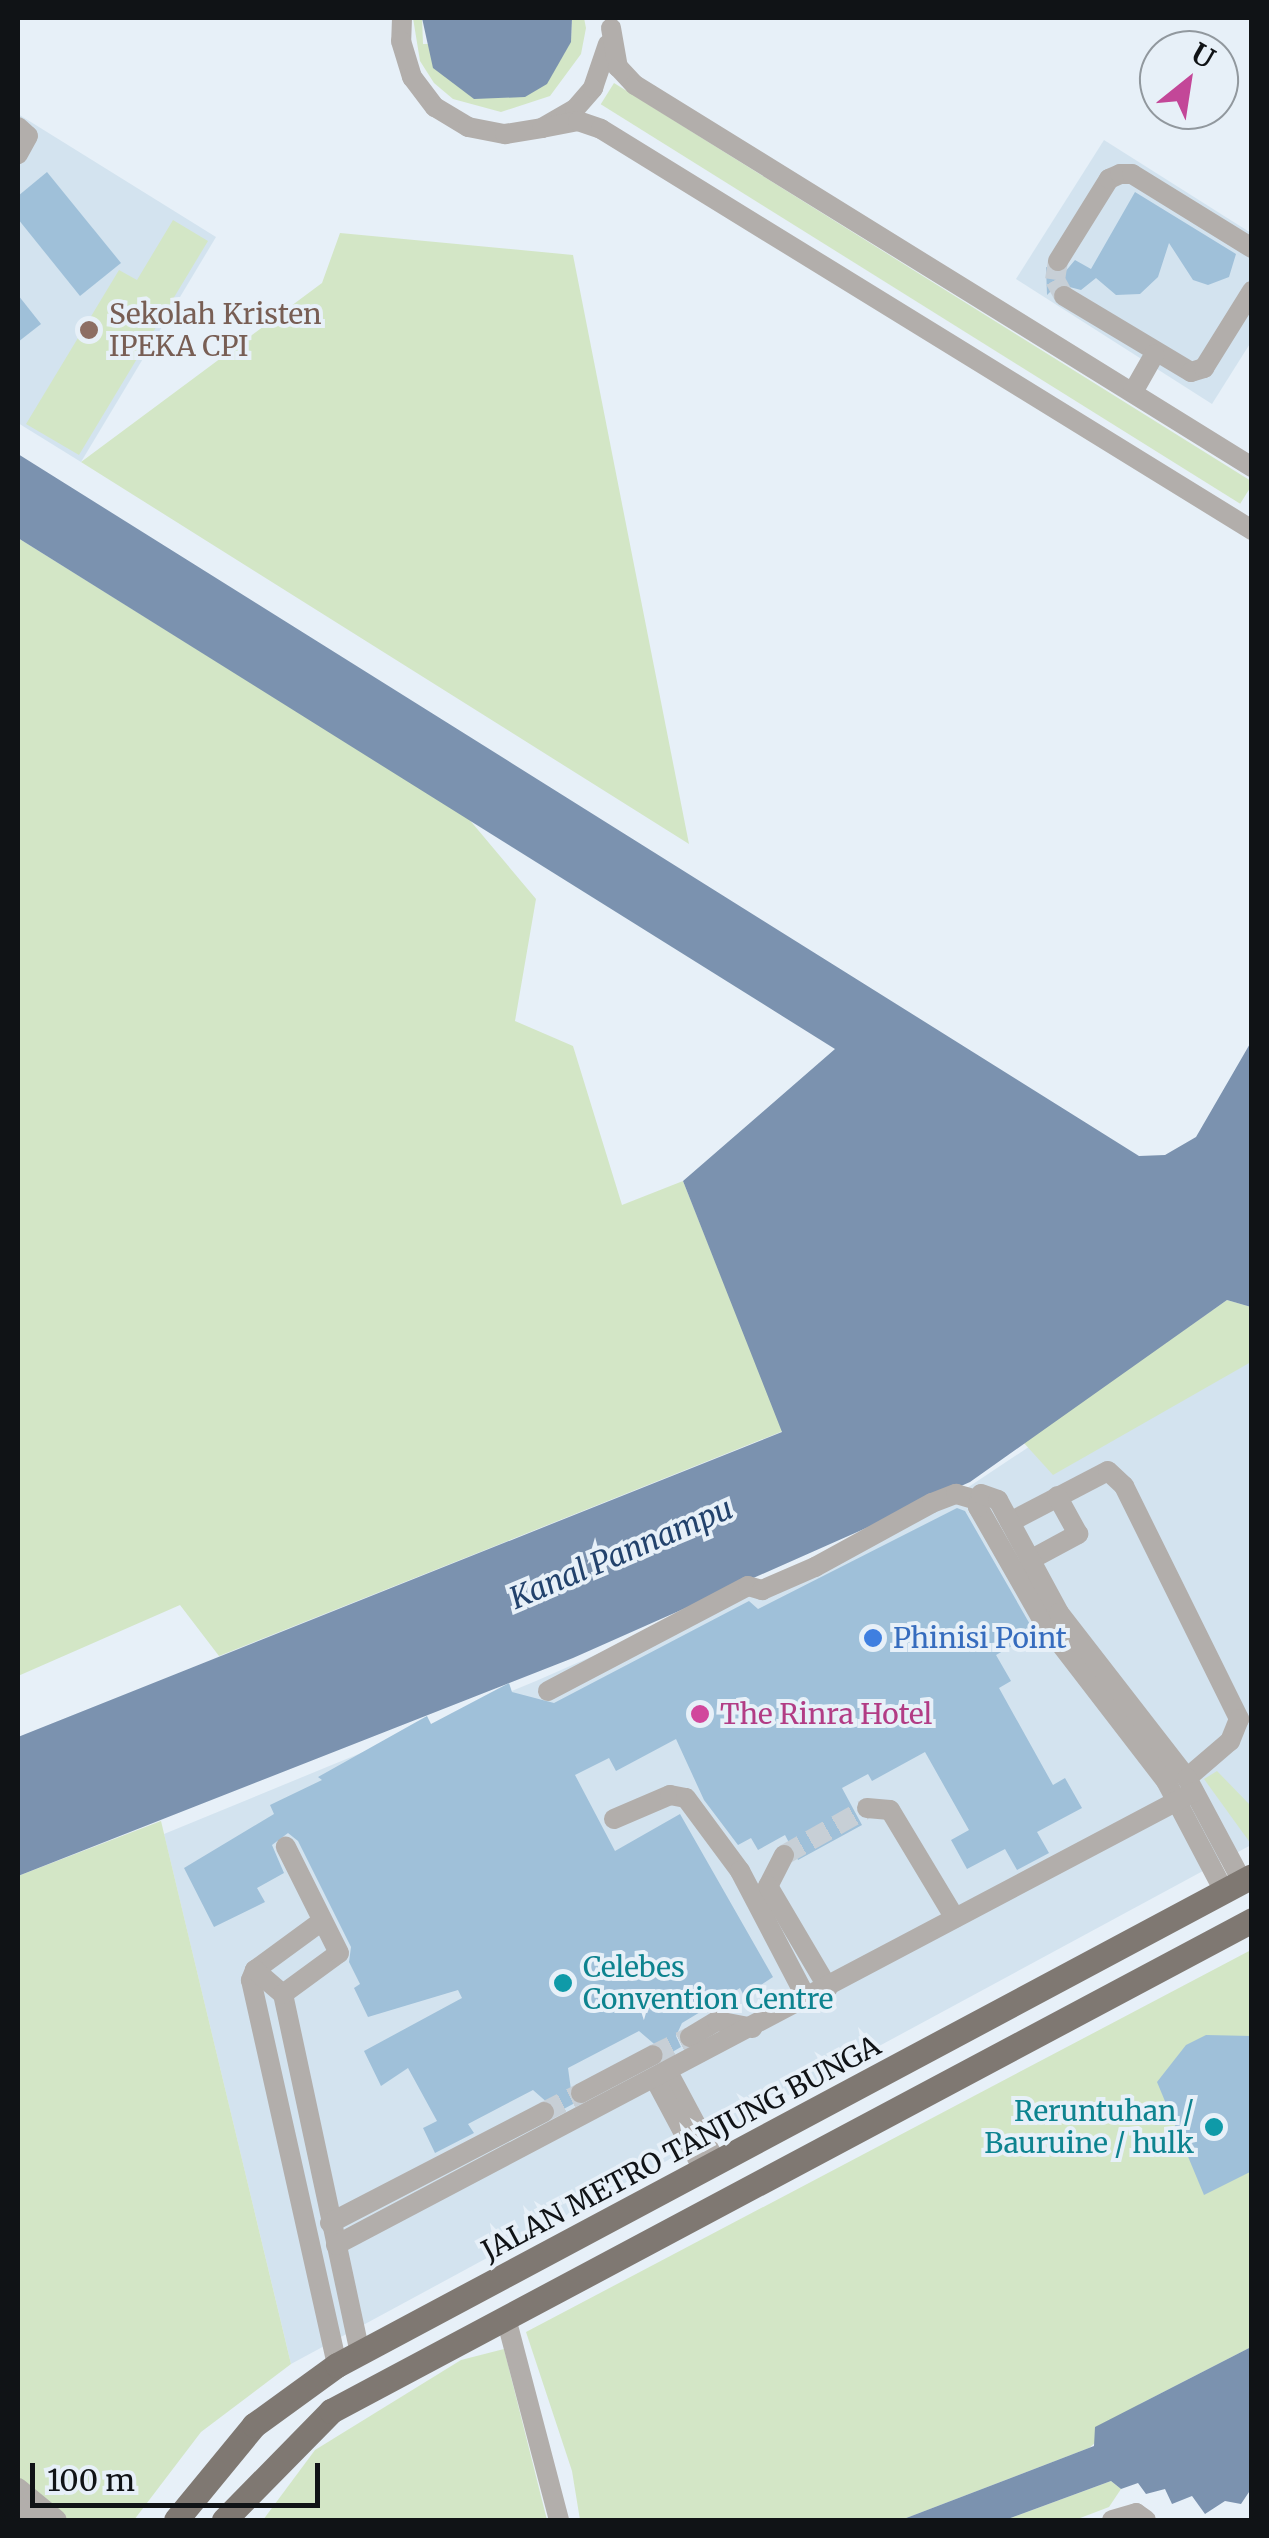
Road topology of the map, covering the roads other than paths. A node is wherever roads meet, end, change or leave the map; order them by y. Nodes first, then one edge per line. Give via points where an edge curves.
1 (399, 18) edge
2 (610, 22) edge
3 (18, 128) edge
4 (542, 128) junction
5 (18, 154) edge
6 (1252, 248) edge
7 (1058, 262) tunnel mouth
8 (1252, 292) edge
9 (1064, 296) dead end
10 (1154, 355) junction
11 (1132, 392) junction
12 (1252, 467) edge
13 (1252, 530) edge
14 (1057, 1496) junction
15 (977, 1500) junction
16 (1010, 1522) junction
17 (1030, 1560) junction
18 (1088, 1666) junction
19 (548, 1691) dead end
20 (1186, 1790) junction
21 (867, 1808) dead end
22 (614, 1819) dead end
23 (286, 1847) dead end
24 (784, 1856) dead end
25 (1239, 1883) edge
26 (955, 1918) junction
27 (322, 1921) junction
28 (1250, 1925) edge
29 (255, 1970) junction
30 (828, 1988) junction
31 (283, 1994) junction
32 (807, 1999) junction
33 (752, 2028) junction
34 (690, 2037) tunnel mouth
35 (653, 2055) tunnel mouth
36 (663, 2078) junction
37 (581, 2093) tunnel mouth
38 (544, 2112) tunnel mouth
39 (711, 2167) junction
40 (730, 2200) junction
41 (330, 2223) junction
42 (336, 2245) junction
43 (506, 2318) junction
44 (348, 2359) junction
45 (18, 2488) edge
46 (18, 2506) edge
47 (32, 2520) edge
48 (57, 2520) edge
49 (176, 2520) edge
50 (224, 2520) edge
51 (558, 2520) edge
52 (1112, 2520) edge
53 (1146, 2520) edge

1 - 4 street via 412,77 435,107 468,127 505,134
2 - 4 street via 593,88
2 - 11 street via 618,67 635,85
3 - 5 street via 28,136
4 - 13 street via 578,121 601,130
6 - 7 street via 1132,174 1120,174 1109,180
8 - 10 street via 1204,368 1178,370
9 - 10 street
10 - 11 street
11 - 12 street
14 - 16 street
14 - 17 street via 1078,1534
14 - 20 street via 1113,1472 1224,1683 1238,1730
15 - 16 street via 994,1494
15 - 18 street via 1043,1621
15 - 19 street via 956,1494 932,1503 815,1567 762,1590 748,1586
16 - 17 street
17 - 18 street
18 - 20 street
20 - 25 street
20 - 26 street
21 - 26 street via 890,1810
22 - 32 street via 670,1794 686,1798 740,1871
23 - 27 street
24 - 30 street via 768,1886
25 - 39 main road, JALAN METRO TANJUNG BUNGA
26 - 30 street
27 - 29 street
27 - 31 street via 339,1953
28 - 40 main road
29 - 31 street
29 - 44 street via 258,2015
30 - 32 street
31 - 41 street
32 - 33 street
33 - 34 street via 717,2021
33 - 36 street
35 - 37 street
36 - 39 street
36 - 42 street
38 - 41 street
39 - 40 main road
39 - 44 main road, JALAN METRO TANJUNG BUNGA
40 - 43 main road
41 - 42 street
42 - 44 street
43 - 50 main road via 330,2411
43 - 51 street
44 - 49 main road, JALAN METRO TANJUNG BUNGA via 254,2425
45 - 48 street
46 - 47 street
52 - 53 street via 1136,2513

